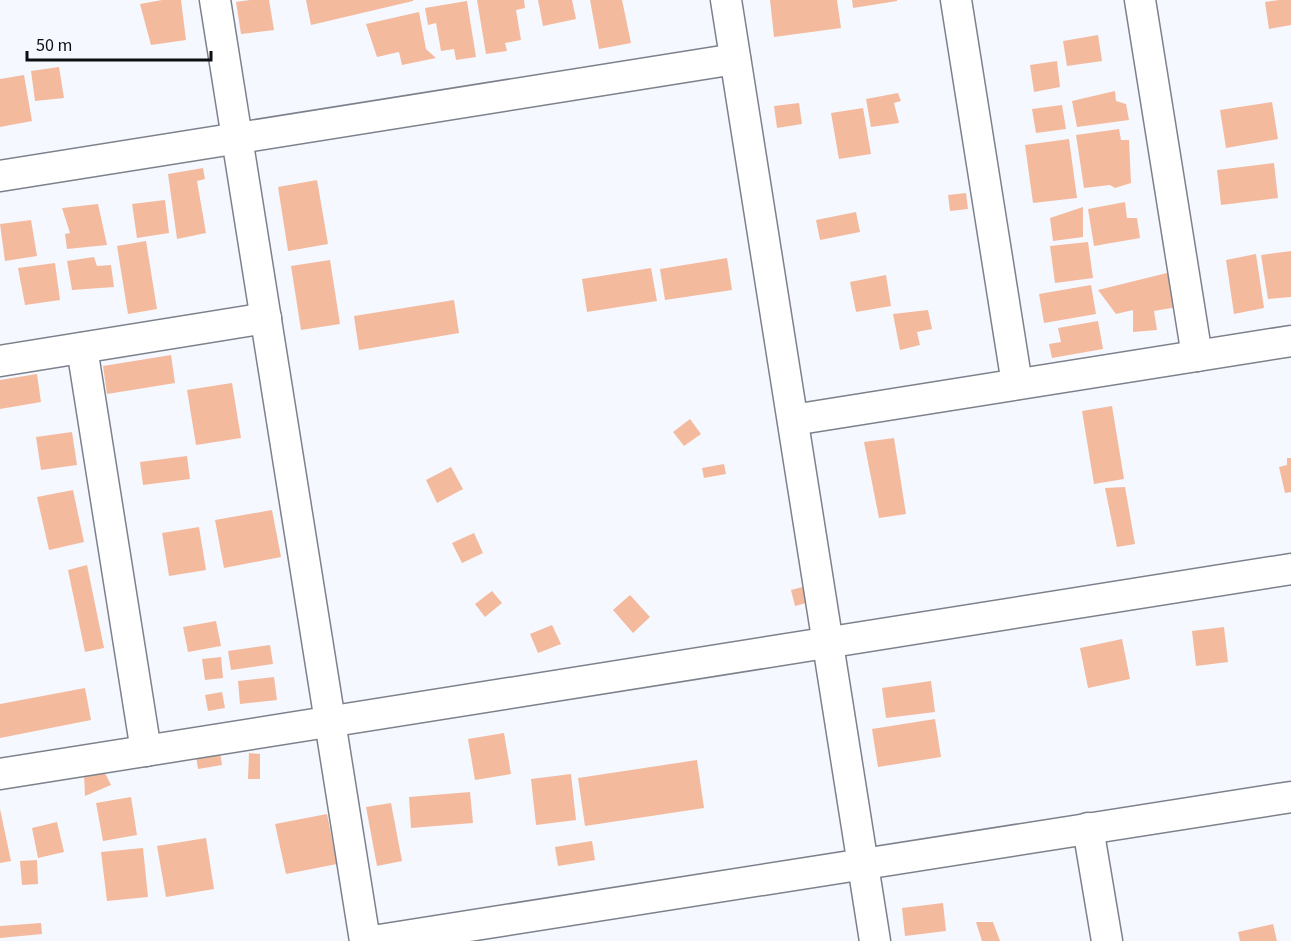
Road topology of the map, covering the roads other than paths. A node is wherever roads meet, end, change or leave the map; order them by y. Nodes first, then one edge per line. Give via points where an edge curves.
1 (215, 0) edge
2 (726, 0) edge
3 (956, 0) edge
4 (1140, 0) edge
5 (735, 59) junction
6 (237, 138) junction
7 (0, 176) edge
8 (266, 318) junction
9 (1291, 341) edge
10 (82, 348) junction
11 (1197, 356) junction
12 (0, 361) edge
13 (1017, 384) junction
14 (793, 420) junction
15 (1291, 568) edge
16 (828, 642) junction
17 (330, 722) junction
18 (146, 751) junction
19 (0, 774) edge
20 (1291, 797) edge
21 (1088, 828) junction
22 (863, 864) junction
23 (365, 941) edge
24 (373, 941) edge
25 (875, 941) edge
26 (1107, 941) edge

1 - 6 street
2 - 5 street
3 - 13 street
4 - 11 street
5 - 6 street
5 - 14 street
6 - 7 street
6 - 8 street
8 - 10 street
8 - 17 street
9 - 11 street
10 - 12 street
10 - 18 street
11 - 13 street
13 - 14 street
14 - 16 street
15 - 16 street
16 - 17 street
16 - 22 street
17 - 18 street
17 - 23 street
18 - 19 street
20 - 21 street
21 - 22 street
21 - 26 street
22 - 24 street
22 - 25 street

